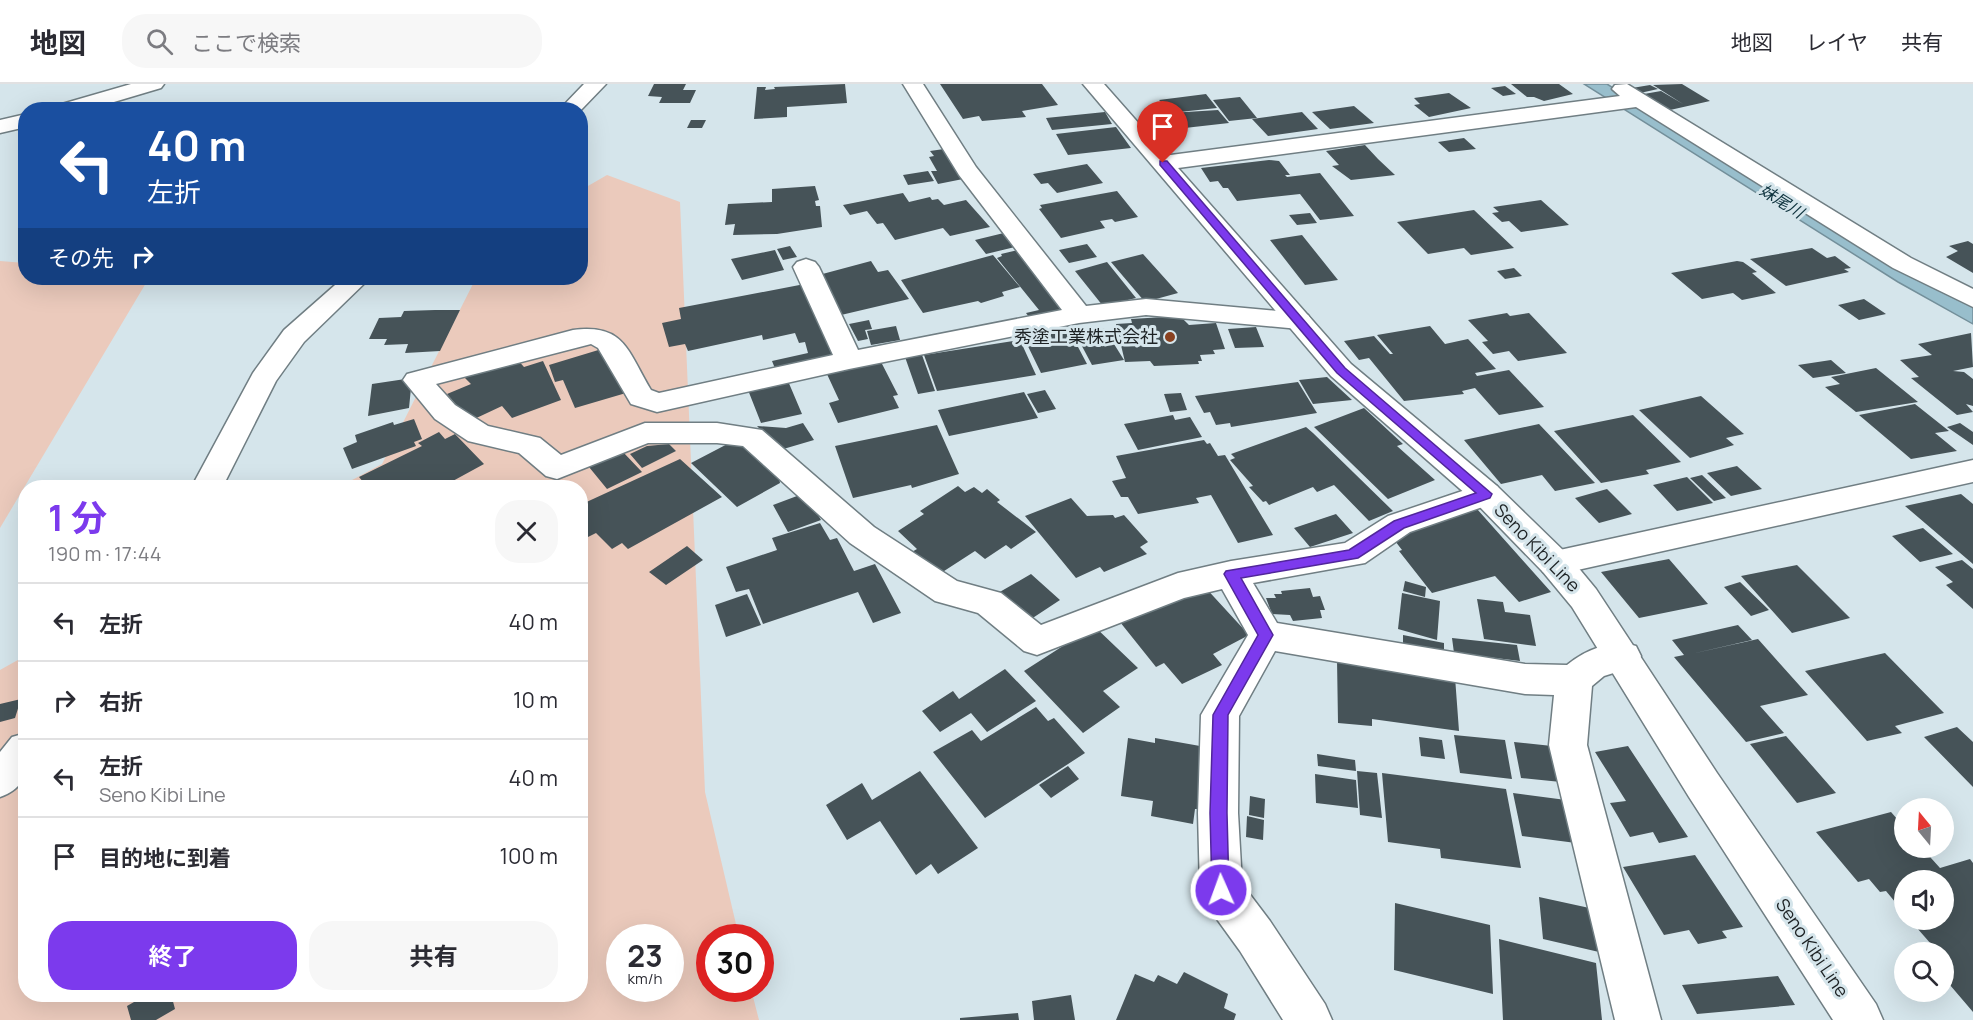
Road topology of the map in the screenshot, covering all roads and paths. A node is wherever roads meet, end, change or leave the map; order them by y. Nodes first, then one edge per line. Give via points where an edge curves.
1 (154, 84) edge
2 (596, 84) edge
3 (913, 84) edge
4 (1093, 84) edge
5 (1612, 95) edge
6 (90, 102) edge
7 (577, 102) edge
8 (18, 122) edge
9 (0, 127) edge
10 (1163, 163) junction
11 (806, 267) dead end
12 (349, 285) edge
13 (1973, 299) edge
14 (1079, 315) junction
15 (1299, 321) junction
16 (849, 360) junction
17 (1973, 471) edge
18 (210, 480) edge
19 (1486, 494) junction
20 (1555, 563) junction
21 (1231, 574) junction
22 (1266, 635) junction
23 (1623, 656) junction
24 (1574, 680) junction
25 (18, 758) edge
26 (0, 780) edge
27 (1309, 1020) edge
28 (1638, 1020) edge
29 (1860, 1020) edge

1 - 6 street
2 - 7 street
3 - 14 street via 967,170
4 - 10 street, Seno Kibi Line
5 - 10 street
5 - 13 street via 1636,100 1902,263
8 - 9 street
10 - 15 street, Seno Kibi Line
11 - 16 street
12 - 18 street via 294,336 263,379
14 - 15 street via 1146,308
14 - 16 street
15 - 19 street, Seno Kibi Line via 1341,370
16 - 21 street via 657,403 641,397 608,342 595,335 417,380 445,412 479,434 529,445 557,468 645,433 717,432 751,437 862,535 947,592 989,602 1037,641 1178,585
17 - 20 street
19 - 20 street, Seno Kibi Line
19 - 21 street via 1399,524 1353,554
20 - 23 street, Seno Kibi Line
21 - 22 street
22 - 24 street via 1525,679
22 - 27 street via 1220,715 1221,890
23 - 24 street via 1593,664
23 - 29 street, Seno Kibi Line via 1703,785
24 - 28 street via 1568,745
25 - 26 street

